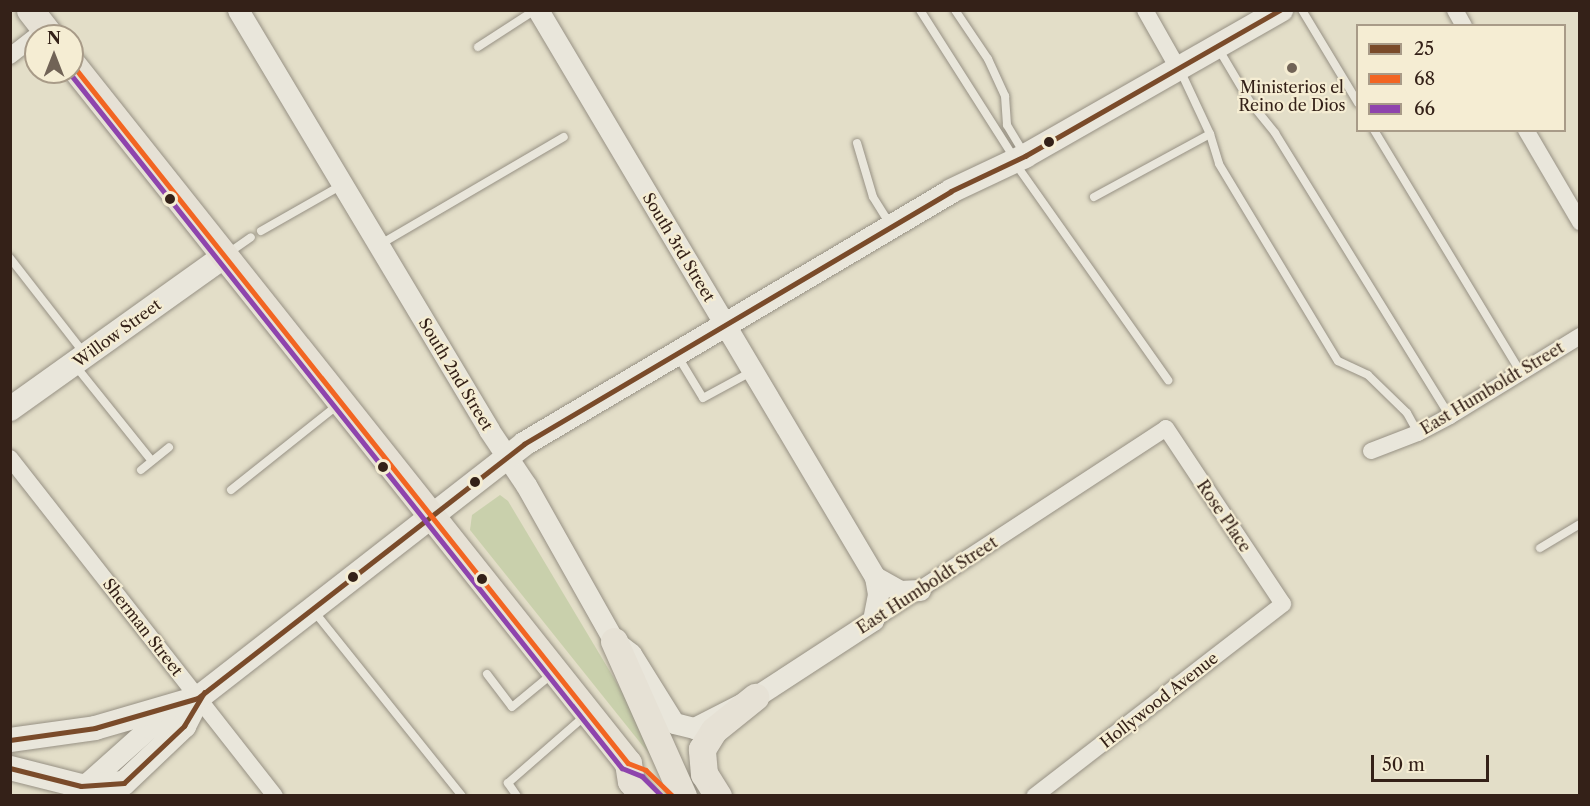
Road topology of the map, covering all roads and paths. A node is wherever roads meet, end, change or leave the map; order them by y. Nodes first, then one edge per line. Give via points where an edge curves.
1 (238, 10) edge
2 (537, 10) edge
3 (921, 10) edge
4 (955, 10) edge
5 (1145, 10) edge
6 (1455, 10) edge
7 (1285, 11) edge
8 (1463, 24) edge
9 (24, 43) edge
10 (478, 47) dead end
11 (1218, 47) junction
12 (10, 56) edge
13 (1179, 70) junction
14 (84, 79) edge
15 (1356, 100) edge
16 (1375, 132) edge
17 (1527, 132) edge
18 (1210, 134) junction
19 (564, 137) dead end
20 (857, 143) dead end
21 (1018, 159) junction
22 (342, 185) junction
23 (1094, 197) dead end
24 (1580, 222) edge
25 (891, 226) junction
26 (261, 231) dead end
27 (250, 237) dead end
28 (378, 245) junction
29 (223, 257) junction
30 (10, 258) edge
31 (726, 325) junction
32 (1580, 336) edge
33 (675, 352) junction
34 (80, 360) junction
35 (753, 371) junction
36 (1520, 371) junction
37 (1168, 380) dead end
38 (340, 403) junction
39 (10, 409) edge
40 (1450, 416) junction
41 (1166, 428) joint
42 (1418, 433) junction
43 (169, 447) dead end
44 (1371, 451) dead end
45 (508, 457) junction
46 (10, 458) edge
47 (152, 461) junction
48 (141, 470) dead end
49 (231, 490) dead end
50 (432, 517) junction
51 (1580, 524) edge
52 (1540, 548) dead end
53 (875, 578) junction
54 (920, 590) junction
55 (1283, 604) joint
56 (313, 610) junction
57 (873, 620) junction
58 (614, 641) junction
59 (556, 672) junction
60 (487, 674) dead end
61 (755, 697) junction
62 (198, 698) junction
63 (589, 713) junction
64 (683, 728) joint
65 (10, 740) edge
66 (628, 763) junction
67 (15, 769) edge
68 (118, 789) edge
69 (77, 791) edge
70 (41, 795) edge
71 (275, 795) edge
72 (462, 795) edge
73 (517, 795) edge
74 (643, 795) edge
75 (674, 795) edge
76 (683, 795) edge
77 (718, 795) edge
78 (1035, 795) edge

1 - 22 street, South 2nd Street
2 - 10 lane
2 - 31 street, South 3rd Street
3 - 21 lane
4 - 21 lane via 988,59 1005,96 1007,125
5 - 13 street
6 - 8 street
7 - 11 main road
7 - 15 lane
9 - 12 street
11 - 13 main road
11 - 40 lane
13 - 18 lane
13 - 21 main road
14 - 29 main road
16 - 36 lane
17 - 24 street
18 - 23 lane
18 - 42 lane via 1219,164 1338,361 1368,375 1407,413
19 - 28 lane
20 - 25 lane via 873,197
21 - 25 main road
21 - 37 lane
22 - 26 lane
22 - 28 street, South 2nd Street
25 - 31 main road
27 - 29 lane
28 - 45 street, South 2nd Street
29 - 34 main road, Willow Street
29 - 38 main road
30 - 34 lane
31 - 33 main road
31 - 35 street, South 3rd Street
32 - 36 street, East Humboldt Street
33 - 35 lane via 703,398
33 - 45 main road
34 - 39 main road, Willow Street
34 - 47 lane
35 - 53 street, South 3rd Street
36 - 40 street, East Humboldt Street
38 - 49 lane
38 - 50 main road
40 - 42 street, East Humboldt Street
41 - 54 street, East Humboldt Street
41 - 55 street, Rose Place
42 - 44 street, East Humboldt Street
43 - 47 lane
45 - 50 main road
45 - 58 street, South 2nd Street
46 - 62 street, Sherman Street
47 - 48 lane
50 - 56 main road
50 - 59 main road
51 - 52 lane
53 - 54 street via 900,591
53 - 57 street via 878,594
54 - 57 street, East Humboldt Street
55 - 78 street, Hollywood Avenue
56 - 62 main road
56 - 72 lane
57 - 61 street, East Humboldt Street
58 - 64 street, South 2nd Street via 631,654 666,712
58 - 76 main road
59 - 60 lane via 512,707
59 - 63 main road
61 - 64 street, East Humboldt Street via 704,724
61 - 77 main road via 714,730 702,749 704,774
62 - 65 main road via 95,728
62 - 68 main road via 184,726
62 - 69 street via 149,728
62 - 71 street, Sherman Street
63 - 66 main road
63 - 73 lane via 508,783
66 - 74 main road via 632,781
66 - 75 main road via 646,770
67 - 69 main road
67 - 70 main road
68 - 69 main road

